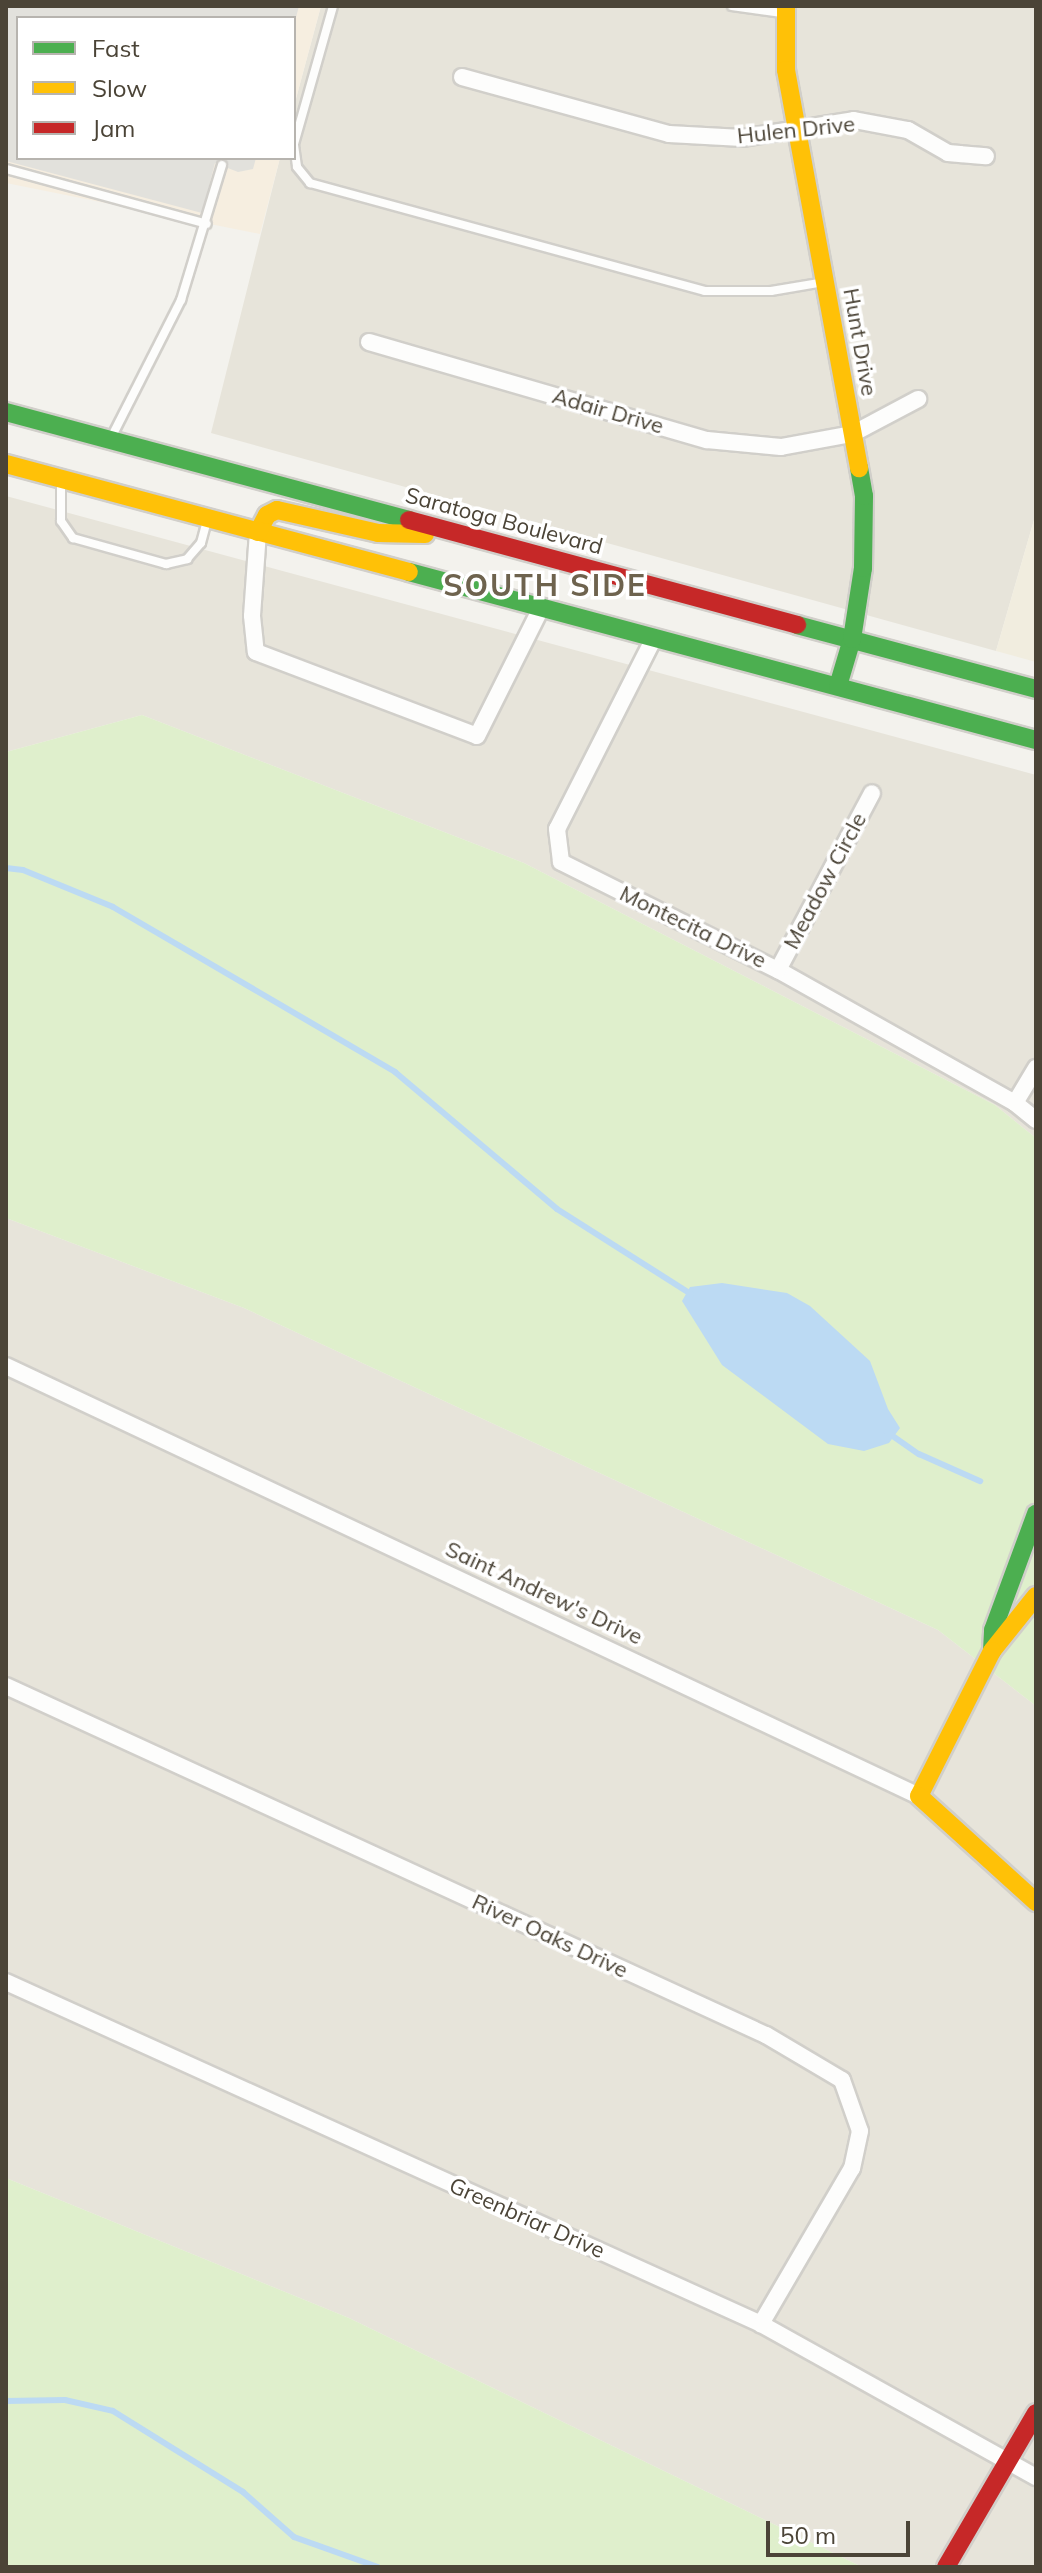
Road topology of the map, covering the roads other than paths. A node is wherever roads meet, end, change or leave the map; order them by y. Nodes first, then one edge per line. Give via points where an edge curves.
1 (333, 6) edge
2 (732, 6) edge
3 (785, 10) edge
4 (462, 77) dead end
5 (796, 130) junction
6 (296, 138) edge
7 (986, 156) dead end
8 (296, 160) edge
9 (222, 165) dead end
10 (6, 169) edge
11 (207, 224) junction
12 (825, 282) junction
13 (369, 342) dead end
14 (918, 399) dead end
15 (6, 412) edge
16 (6, 427) edge
17 (66, 428) junction
18 (852, 434) junction
19 (110, 440) junction
20 (7, 466) edge
21 (60, 478) junction
22 (208, 518) junction
23 (258, 532) junction
24 (462, 535) junction
25 (541, 608) junction
26 (654, 638) junction
27 (852, 639) junction
28 (838, 686) junction
29 (1036, 689) edge
30 (1036, 740) edge
31 (872, 793) dead end
32 (778, 970) junction
33 (1036, 1068) edge
34 (1015, 1103) junction
35 (1036, 1120) edge
36 (6, 1366) edge
37 (1036, 1514) edge
38 (1036, 1596) edge
39 (992, 1651) junction
40 (6, 1686) edge
41 (919, 1796) junction
42 (1036, 1902) edge
43 (6, 1982) edge
44 (761, 2324) junction
45 (1036, 2413) edge
46 (1007, 2462) junction
47 (1036, 2477) edge
48 (946, 2567) edge

1 - 6 lane
2 - 3 lane
3 - 5 main road, Hunt Drive via 786,70
4 - 5 street, Hulen Drive via 669,134 742,138
5 - 7 street, Hulen Drive via 854,120 908,130 948,153
5 - 12 main road, Hunt Drive
8 - 12 lane via 310,183 705,291 771,291
9 - 11 lane
10 - 11 lane
11 - 19 lane via 181,300
12 - 18 main road, Hunt Drive
13 - 18 street, Adair Drive via 707,440 781,447
14 - 18 street, Adair Drive
15 - 17 main road, Saratoga Boulevard
16 - 17 main road
17 - 19 main road, Saratoga Boulevard
18 - 27 main road, Hunt Drive via 864,496 863,568
19 - 24 main road, Saratoga Boulevard
20 - 21 main road
21 - 22 main road
21 - 22 lane via 61,521 73,538 166,564 187,559 201,543
22 - 23 main road
23 - 24 main road via 267,515 277,510 378,533
23 - 25 main road
23 - 25 street via 252,616 256,652 477,736
24 - 27 main road, Saratoga Boulevard
25 - 26 main road
26 - 28 main road
26 - 32 street, Montecita Drive via 557,829 561,862
27 - 28 main road, Hunt Drive
27 - 29 main road, Saratoga Boulevard
28 - 30 main road
31 - 32 street, Meadow Circle
32 - 34 street, Montecita Drive
33 - 34 street
34 - 35 street, Montecita Drive
36 - 41 street, Saint Andrew's Drive
37 - 39 main road via 993,1630
38 - 39 main road
39 - 41 main road
40 - 44 street, River Oaks Drive via 766,2035 842,2080 860,2131 852,2168
41 - 42 main road, Saint Andrew's Drive
43 - 44 street, Greenbriar Drive
44 - 46 street, Greenbriar Drive
45 - 46 main road
46 - 47 street, Greenbriar Drive
46 - 48 main road

